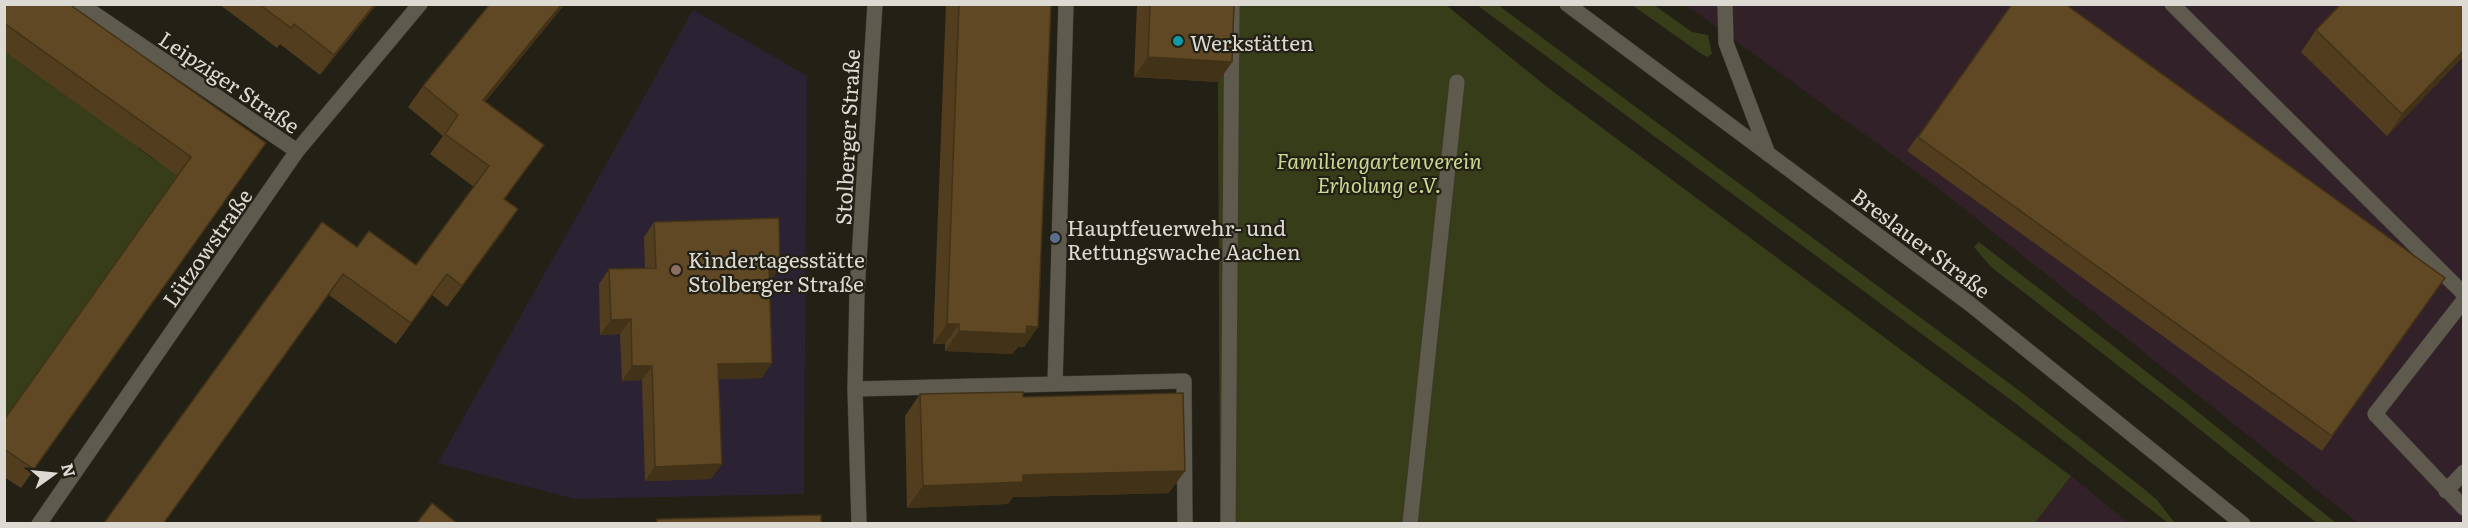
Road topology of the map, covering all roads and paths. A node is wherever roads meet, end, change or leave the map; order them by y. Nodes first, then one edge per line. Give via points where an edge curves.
1 (80, 4) edge
2 (420, 4) edge
3 (875, 4) edge
4 (1066, 4) edge
5 (1232, 4) edge
6 (1567, 4) edge
7 (1725, 4) edge
8 (2172, 4) edge
9 (1457, 82) dead end
10 (297, 151) junction
11 (1768, 154) junction
12 (2463, 294) edge
13 (2463, 300) edge
14 (1055, 384) junction
15 (855, 389) junction
16 (2463, 472) edge
17 (2446, 491) junction
18 (2463, 508) edge
19 (39, 524) edge
20 (859, 524) edge
21 (1185, 524) edge
22 (1228, 524) edge
23 (1410, 524) edge
24 (2243, 524) edge

1 - 10 street, Leipziger Straße
2 - 10 street, Lützowstraße
3 - 15 street, Stolberger Straße via 857,292
4 - 14 street
5 - 22 street
6 - 11 street, Breslauer Straße
7 - 11 street via 1726,43
8 - 12 street
9 - 23 street
10 - 19 street, Lützowstraße
11 - 24 street, Breslauer Straße via 1970,304
13 - 17 street via 2375,414
14 - 15 street
14 - 21 street via 1184,381
15 - 20 street, Stolberger Straße
16 - 17 street
17 - 18 street

